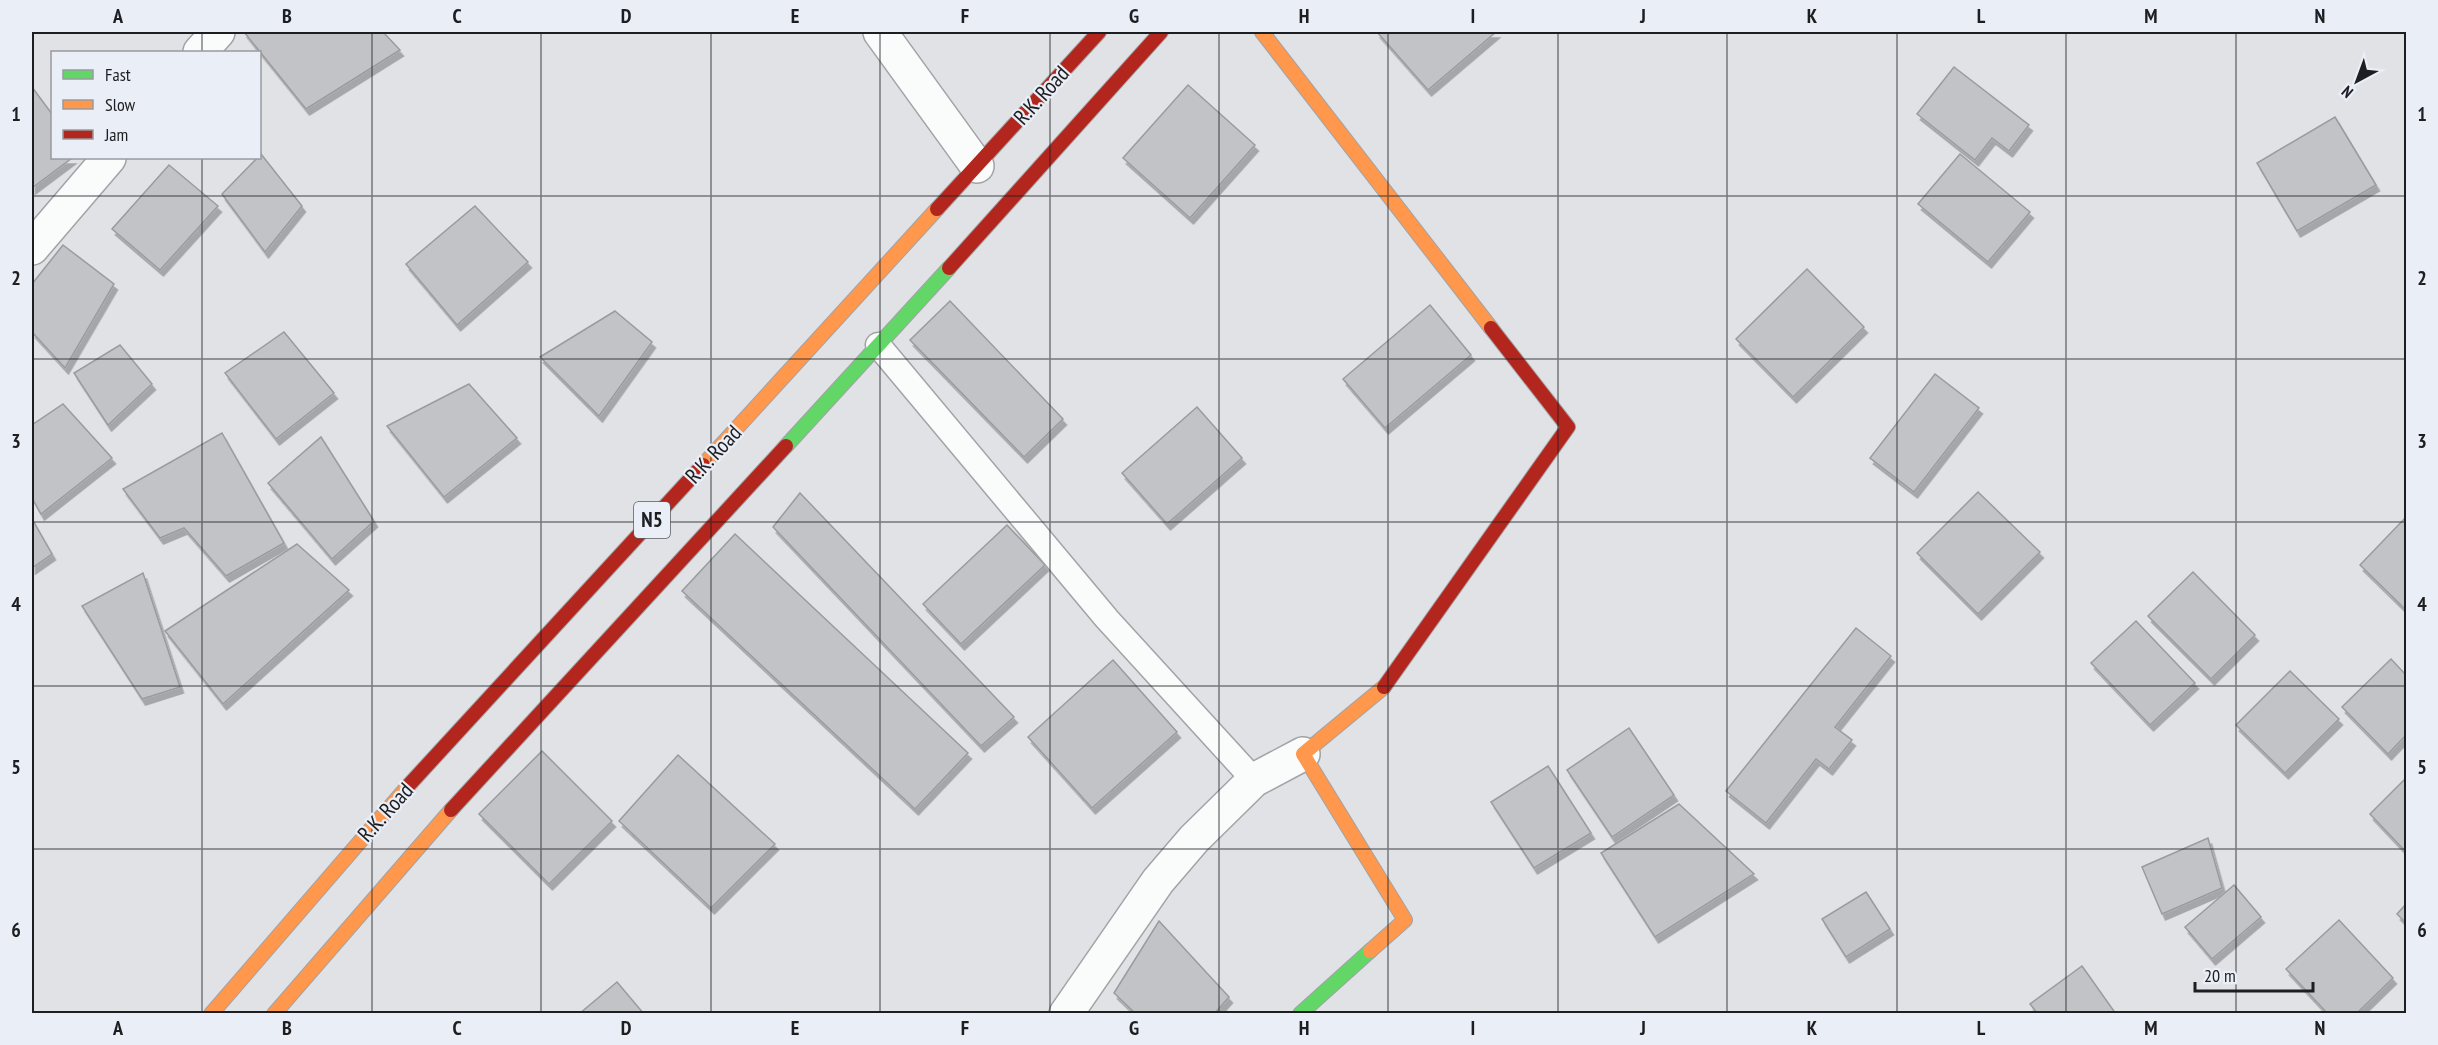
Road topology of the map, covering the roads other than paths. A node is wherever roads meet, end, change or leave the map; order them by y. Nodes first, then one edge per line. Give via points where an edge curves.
1 (218, 32) edge
2 (880, 32) edge
3 (1099, 32) edge
4 (1161, 32) edge
5 (1262, 32) edge
6 (201, 51) edge
7 (108, 159) edge
8 (977, 166) junction
9 (32, 248) edge
10 (878, 345) junction
11 (1304, 754) junction
12 (1254, 780) junction
13 (211, 1014) edge
14 (274, 1014) edge
15 (1066, 1014) edge
16 (1300, 1014) edge

1 - 6 street
2 - 8 street
3 - 8 main road, R.K. Road / N5
4 - 10 main road, R.K. Road / N5
5 - 11 main road via 1569,427 1384,687
7 - 9 street
8 - 13 main road, R.K. Road / N5 via 387,810
10 - 12 lane via 1107,619
10 - 14 main road, R.K. Road / N5 via 415,850
11 - 12 street
11 - 16 main road via 1405,920
12 - 15 street via 1158,880

